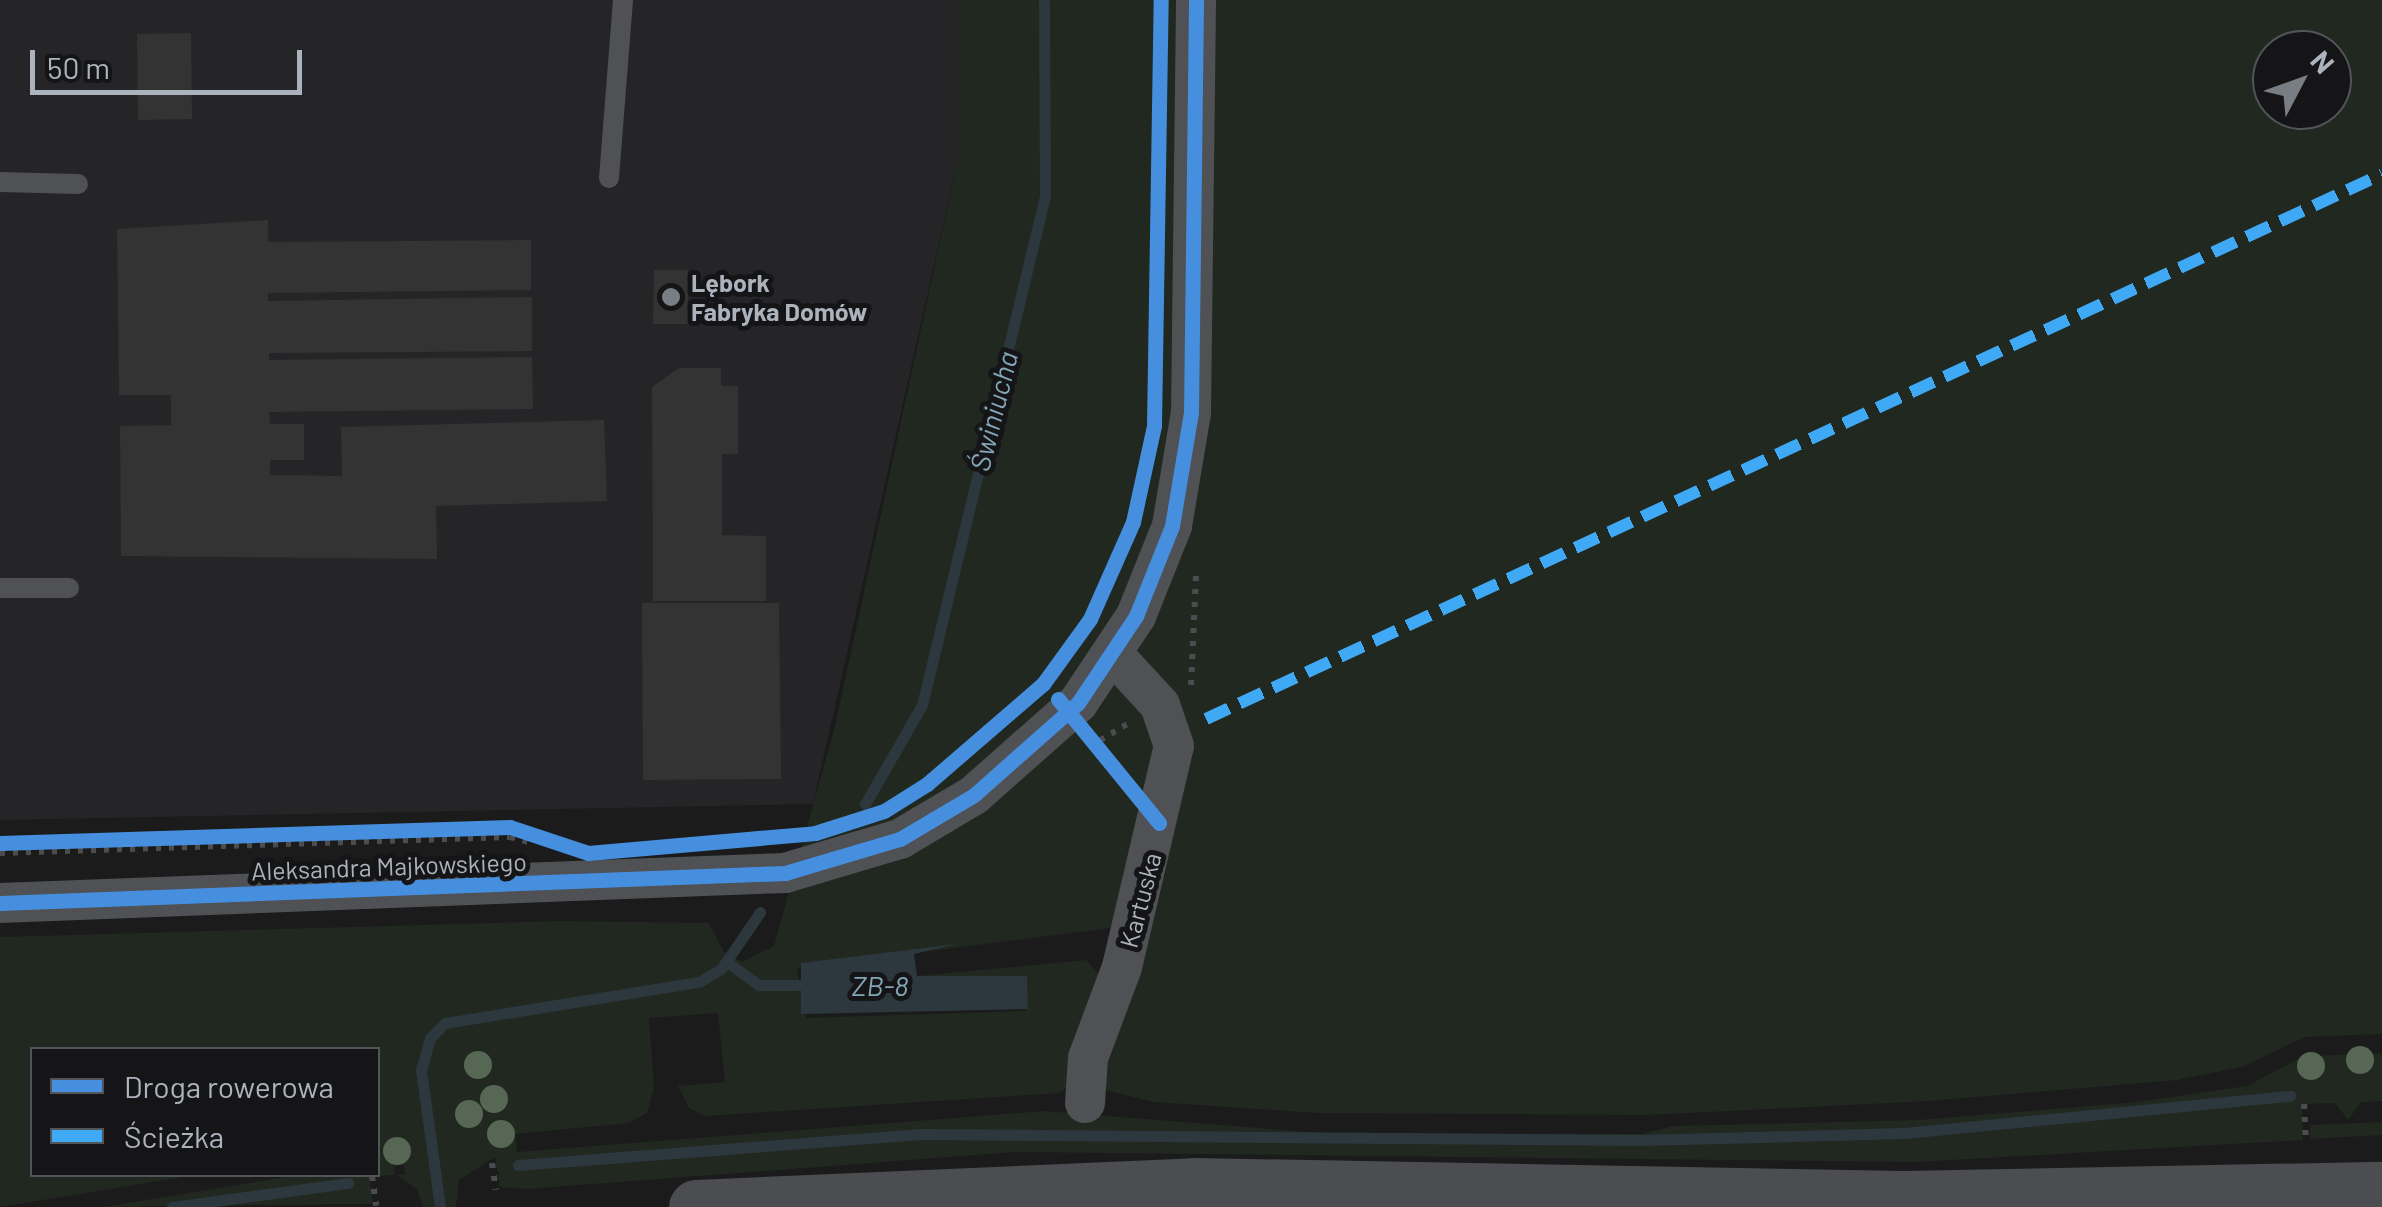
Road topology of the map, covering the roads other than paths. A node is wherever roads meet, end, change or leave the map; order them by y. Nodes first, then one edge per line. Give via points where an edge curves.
1 (623, 0) edge
2 (1196, 0) edge
3 (608, 178) dead end
4 (0, 182) edge
5 (78, 184) dead end
6 (0, 588) edge
7 (69, 588) dead end
8 (1113, 654) junction
9 (0, 904) edge
10 (1085, 1103) dead end
11 (2382, 1190) edge
12 (696, 1207) edge

1 - 3 lane
2 - 8 street, Aleksandra Majkowskiego via 1185,468 1158,568
4 - 5 lane
6 - 7 lane
8 - 9 street, Aleksandra Majkowskiego via 1070,711 950,811 842,860 784,873 577,884
8 - 10 street, Kartuska via 1160,705 1173,761 1122,967 1088,1058
11 - 12 highway via 1903,1198 1195,1185

